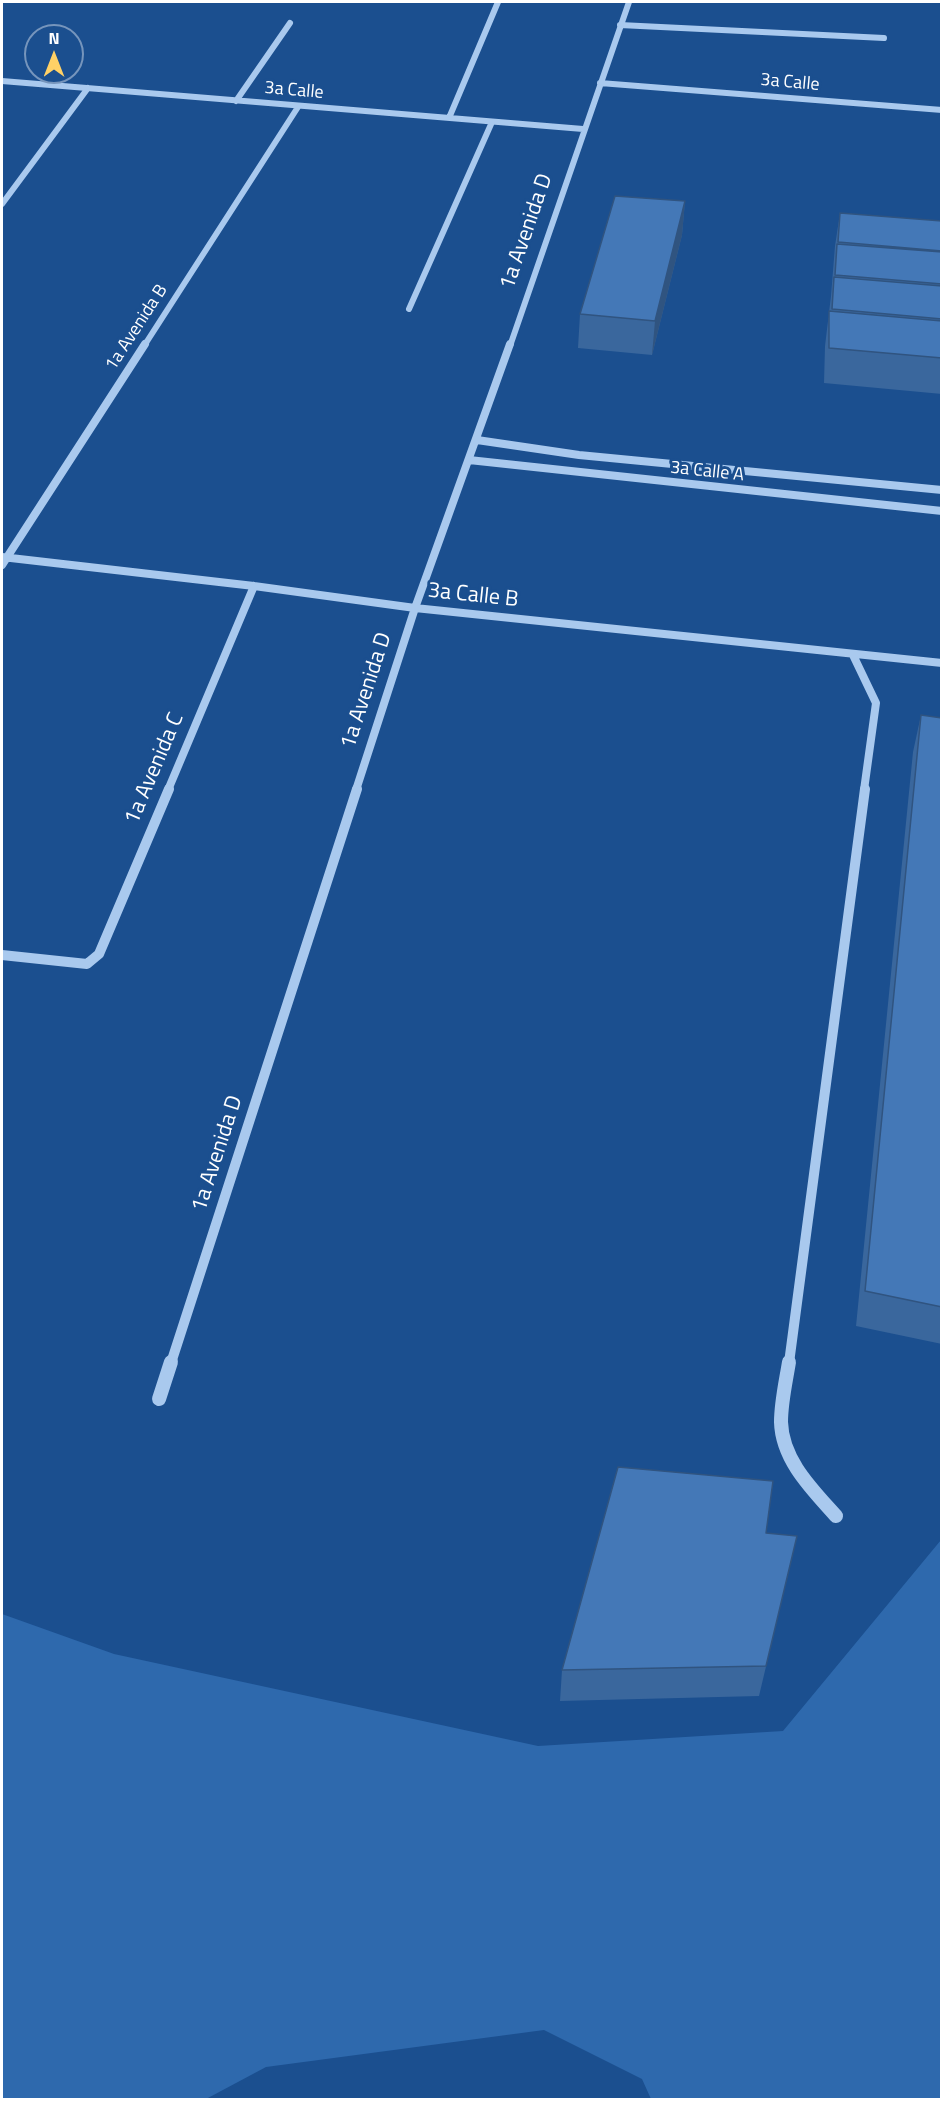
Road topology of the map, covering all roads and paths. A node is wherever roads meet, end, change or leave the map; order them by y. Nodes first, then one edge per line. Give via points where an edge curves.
1 (498, 2) edge
2 (629, 2) edge
3 (290, 23) dead end
4 (620, 25) junction
5 (884, 38) dead end
6 (2, 81) edge
7 (600, 83) junction
8 (88, 87) junction
9 (236, 101) junction
10 (298, 107) junction
11 (942, 110) edge
12 (449, 118) junction
13 (492, 122) junction
14 (584, 129) junction
15 (2, 204) edge
16 (409, 309) dead end
17 (477, 440) junction
18 (469, 460) junction
19 (942, 490) edge
20 (942, 511) edge
21 (3, 560) edge
22 (254, 586) junction
23 (415, 608) junction
24 (853, 656) junction
25 (942, 663) edge
26 (2, 955) edge
27 (159, 1399) dead end
28 (836, 1516) dead end

1 - 12 street
2 - 4 street, 1a Avenida D
3 - 9 street
4 - 5 street
4 - 7 street, 1a Avenida D
6 - 8 street, 3a Calle
7 - 11 street, 3a Calle
7 - 14 street, 1a Avenida D
8 - 9 street, 3a Calle
8 - 15 street
9 - 10 street, 3a Calle
10 - 12 street, 3a Calle
10 - 21 street, 1a Avenida B
12 - 13 street, 3a Calle
13 - 14 street, 3a Calle
13 - 16 street
14 - 17 street, 1a Avenida D
17 - 18 street, 1a Avenida D
17 - 19 street via 579,455
18 - 20 street, 3a Calle A
18 - 23 street, 1a Avenida D
21 - 22 street, 3a Calle B
22 - 23 street, 3a Calle B
22 - 26 street, 1a Avenida C via 99,954 87,964
23 - 24 street, 3a Calle B
23 - 27 street, 1a Avenida D
24 - 25 street, 3a Calle B
24 - 28 street via 876,703 781,1421 786,1452 805,1482

